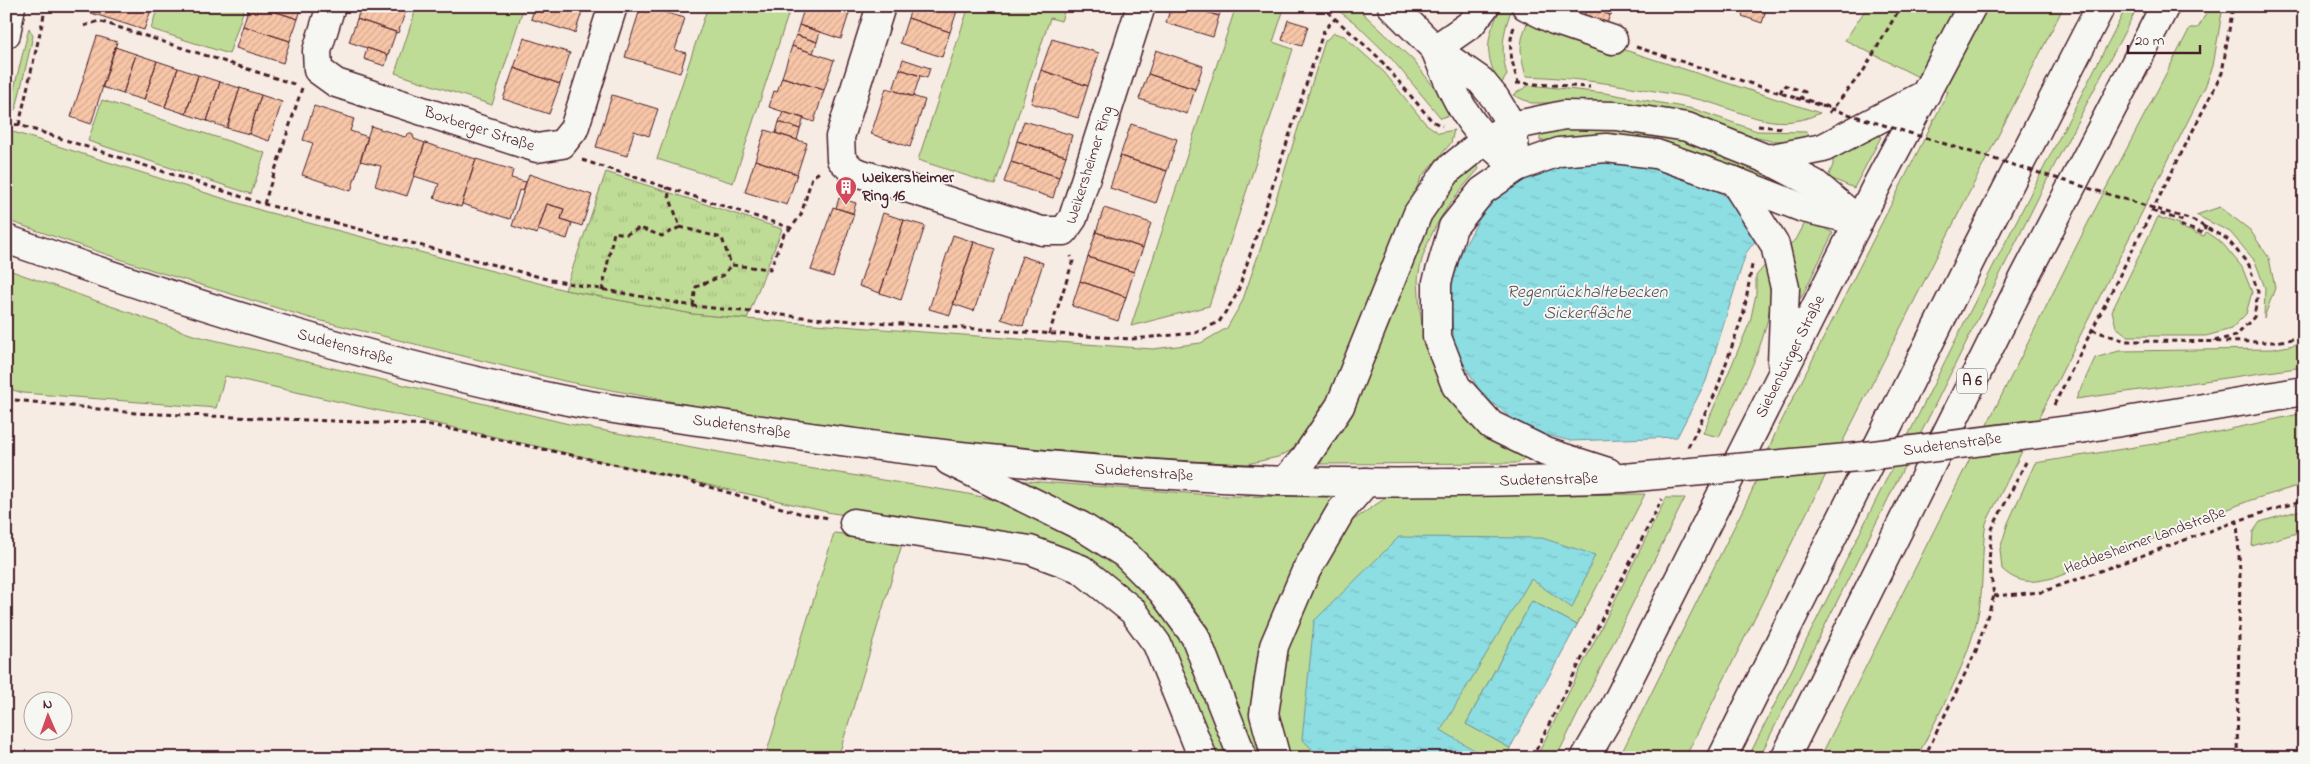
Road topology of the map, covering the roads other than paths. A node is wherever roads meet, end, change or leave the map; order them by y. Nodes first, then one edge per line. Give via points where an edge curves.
1 (11, 6) edge
2 (331, 6) edge
3 (613, 6) edge
4 (881, 6) edge
5 (1141, 6) edge
6 (1392, 6) edge
7 (1485, 6) edge
8 (1972, 6) edge
9 (2101, 6) edge
10 (2164, 6) edge
11 (1521, 14) edge
12 (6, 34) edge
13 (1612, 40) dead end
14 (1435, 50) junction
15 (1926, 94) junction
16 (1512, 126) junction
17 (1485, 140) junction
18 (1767, 159) junction
19 (1517, 166) junction
20 (1734, 181) junction
21 (1859, 221) junction
22 (6, 239) edge
23 (1782, 372) junction
24 (2304, 391) edge
25 (934, 454) junction
26 (1624, 478) junction
27 (1285, 480) junction
28 (1366, 482) junction
29 (854, 523) road end
30 (1614, 708) junction
31 (1203, 758) edge
32 (1242, 758) edge
33 (1276, 758) edge
34 (1586, 758) edge
35 (1600, 758) edge
36 (1722, 758) edge
37 (1785, 758) edge

1 - 12 main road
2 - 3 main road, Boxberger Straße via 310,78 336,83 537,148 562,144 574,128
4 - 5 main road, Weikersheimer Ring via 840,137 841,159 853,171 1042,230 1064,231 1073,218
6 - 14 main road
7 - 14 main road via 1471,24
8 - 15 main road, Siebenbürger Straße
9 - 36 main road via 1968,263
10 - 37 main road, A 6 via 2023,280
11 - 13 main road via 1554,20
14 - 16 main road via 1481,81
14 - 17 main road via 1455,98
15 - 18 main road via 1823,148
15 - 21 main road, Siebenbürger Straße
16 - 17 main road
16 - 18 main road via 1564,116 1617,116 1687,127
16 - 19 main road
17 - 19 main road
17 - 27 main road via 1448,170 1418,212 1340,406
18 - 21 main road via 1816,184
19 - 20 main road via 1559,152 1606,148 1656,154
19 - 26 main road via 1482,191 1453,227 1437,282 1437,337 1456,386 1491,425 1546,452
20 - 21 main road via 1803,208
20 - 23 main road via 1775,245 1785,288
21 - 23 main road, Siebenbürger Straße
22 - 25 main road, Sudetenstraße via 232,314 465,378 580,403
23 - 30 main road, Siebenbürger Straße
24 - 26 main road, Sudetenstraße, bridge via 2085,428 1858,457
25 - 27 main road, Sudetenstraße via 1156,474
25 - 32 main road via 1081,526 1125,554 1162,591 1195,636
26 - 28 main road, Sudetenstraße
27 - 28 main road, Sudetenstraße
28 - 33 main road via 1341,511 1306,571 1274,646 1264,714
29 - 31 main road via 1030,550 1082,570 1132,612 1157,644
30 - 34 main road, Siebenbürger Straße
30 - 35 main road, Siebenbürger Straße

